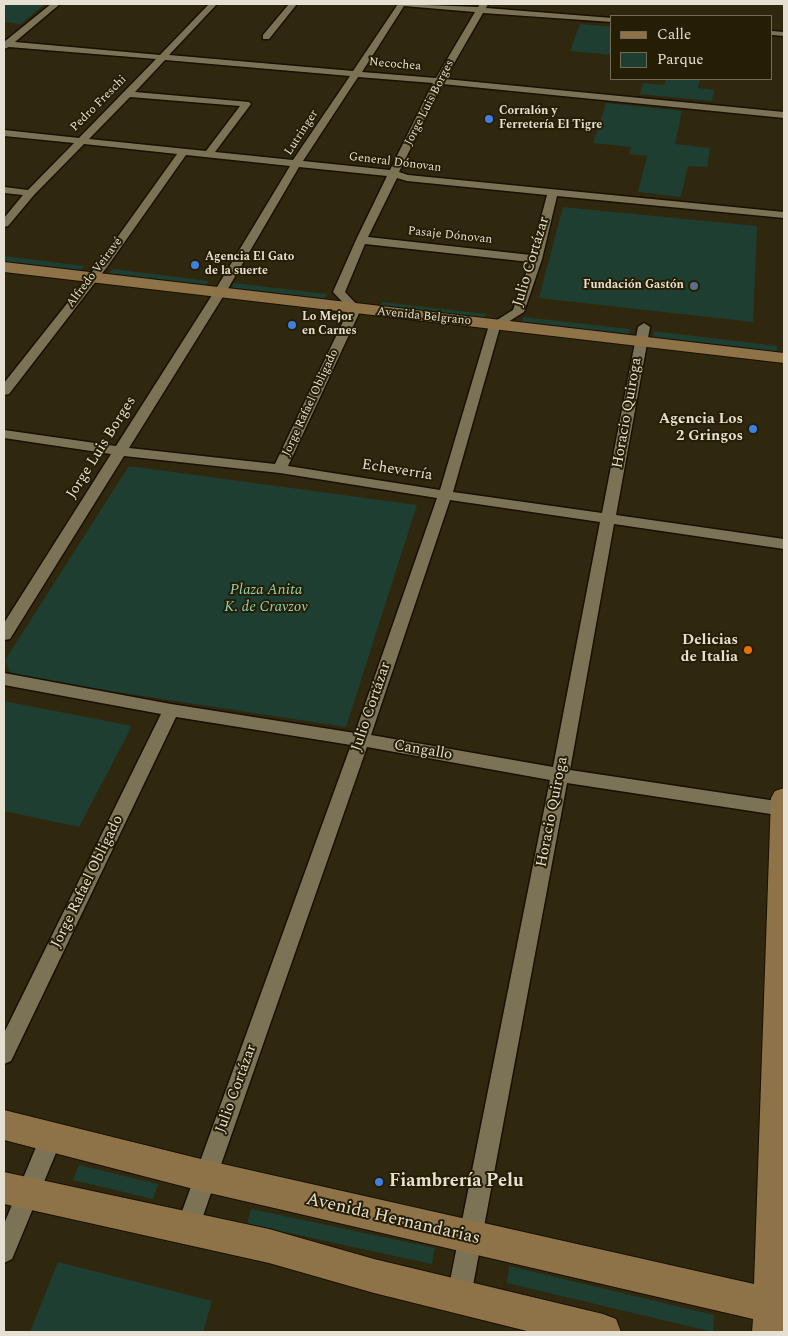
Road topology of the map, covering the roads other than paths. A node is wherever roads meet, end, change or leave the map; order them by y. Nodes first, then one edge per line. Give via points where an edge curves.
1 (56, 4) edge
2 (213, 4) edge
3 (293, 4) edge
4 (403, 4) edge
5 (482, 7) edge
6 (610, 20) edge
7 (266, 38) dead end
8 (5, 45) edge
9 (162, 58) junction
10 (356, 74) junction
11 (439, 81) junction
12 (128, 94) junction
13 (784, 115) edge
14 (4, 134) edge
15 (79, 141) junction
16 (183, 152) junction
17 (208, 155) junction
18 (296, 164) junction
19 (395, 174) junction
20 (4, 190) edge
21 (30, 193) junction
22 (553, 193) junction
23 (784, 215) edge
24 (4, 224) edge
25 (361, 240) junction
26 (4, 254) edge
27 (536, 259) junction
28 (4, 267) edge
29 (98, 271) junction
30 (224, 285) junction
31 (339, 292) junction
32 (355, 309) junction
33 (518, 312) junction
34 (495, 325) junction
35 (642, 334) junction
36 (784, 343) edge
37 (784, 358) edge
38 (4, 391) edge
39 (4, 434) edge
40 (119, 451) junction
41 (280, 469) junction
42 (445, 495) junction
43 (608, 518) junction
44 (784, 544) edge
45 (4, 635) edge
46 (4, 679) edge
47 (172, 710) junction
48 (361, 740) junction
49 (560, 775) junction
50 (784, 804) edge
51 (4, 1054) edge
52 (4, 1125) edge
53 (52, 1136) junction
54 (205, 1176) junction
55 (16, 1191) edge
56 (188, 1228) junction
57 (471, 1238) junction
58 (4, 1251) edge
59 (459, 1296) junction
60 (775, 1315) edge
61 (603, 1332) edge

1 - 8 street
2 - 9 street, Pedro Freschi
3 - 7 street
4 - 5 street
4 - 10 street, Lutringer
5 - 6 street
5 - 11 street, Jorge Luis Borges
8 - 9 street, Necochea
9 - 10 street, Necochea
9 - 12 street, Pedro Freschi
10 - 11 street, Necochea
10 - 18 street, Lutringer
11 - 13 street, Necochea
11 - 19 street, Jorge Luis Borges
12 - 15 street, Pedro Freschi
12 - 17 street via 246,104
14 - 15 street, General Dónovan
15 - 16 street, General Dónovan
15 - 21 street, Pedro Freschi
16 - 17 street, General Dónovan
16 - 29 street, Alfredo Veiravé
17 - 18 street, General Dónovan
18 - 19 street, General Dónovan
18 - 30 street, Lutringer
19 - 22 street, General Dónovan via 407,178
19 - 25 street, Jorge Luis Borges
20 - 21 street
21 - 24 street, Pedro Freschi
22 - 23 street, General Dónovan
22 - 27 street, Julio Cortázar
25 - 27 street, Pasaje Dónovan
25 - 31 street, Jorge Luis Borges
26 - 29 main road, Avenida Belgrano
27 - 33 street, Julio Cortázar
28 - 29 main road, Avenida Belgrano
29 - 30 main road, Avenida Belgrano
29 - 38 street, Alfredo Veiravé
30 - 31 main road, Avenida Belgrano
30 - 32 main road, Avenida Belgrano
30 - 40 street, Jorge Luis Borges
31 - 32 street
31 - 33 main road, Avenida Belgrano
32 - 34 main road, Avenida Belgrano
32 - 41 street, Jorge Rafael Obligado
33 - 34 street, Julio Cortázar
33 - 35 main road, Avenida Belgrano
34 - 35 main road, Avenida Belgrano
34 - 42 street, Julio Cortázar
35 - 36 main road, Avenida Belgrano
35 - 37 main road, Avenida Belgrano
35 - 43 street, Horacio Quiroga
39 - 40 street, Echeverría
40 - 41 street, Echeverría
40 - 45 street, Jorge Luis Borges
41 - 42 street, Echeverría
42 - 43 street, Echeverría
42 - 48 street, Julio Cortázar
43 - 44 street, Echeverría
43 - 49 street, Horacio Quiroga
46 - 47 street, Cangallo
47 - 48 street, Cangallo
47 - 51 street, Jorge Rafael Obligado
48 - 49 street, Cangallo
48 - 54 street, Julio Cortázar
49 - 50 street, Cangallo
49 - 57 street, Horacio Quiroga
50 - 60 main road
52 - 53 main road, Avenida Hernandarias
53 - 54 main road, Avenida Hernandarias
53 - 55 street
54 - 56 street, Julio Cortázar
54 - 57 main road, Avenida Hernandarias
55 - 56 main road
55 - 58 street
56 - 59 main road
57 - 59 street, Horacio Quiroga
57 - 60 main road, Avenida Hernandarias
59 - 61 main road

